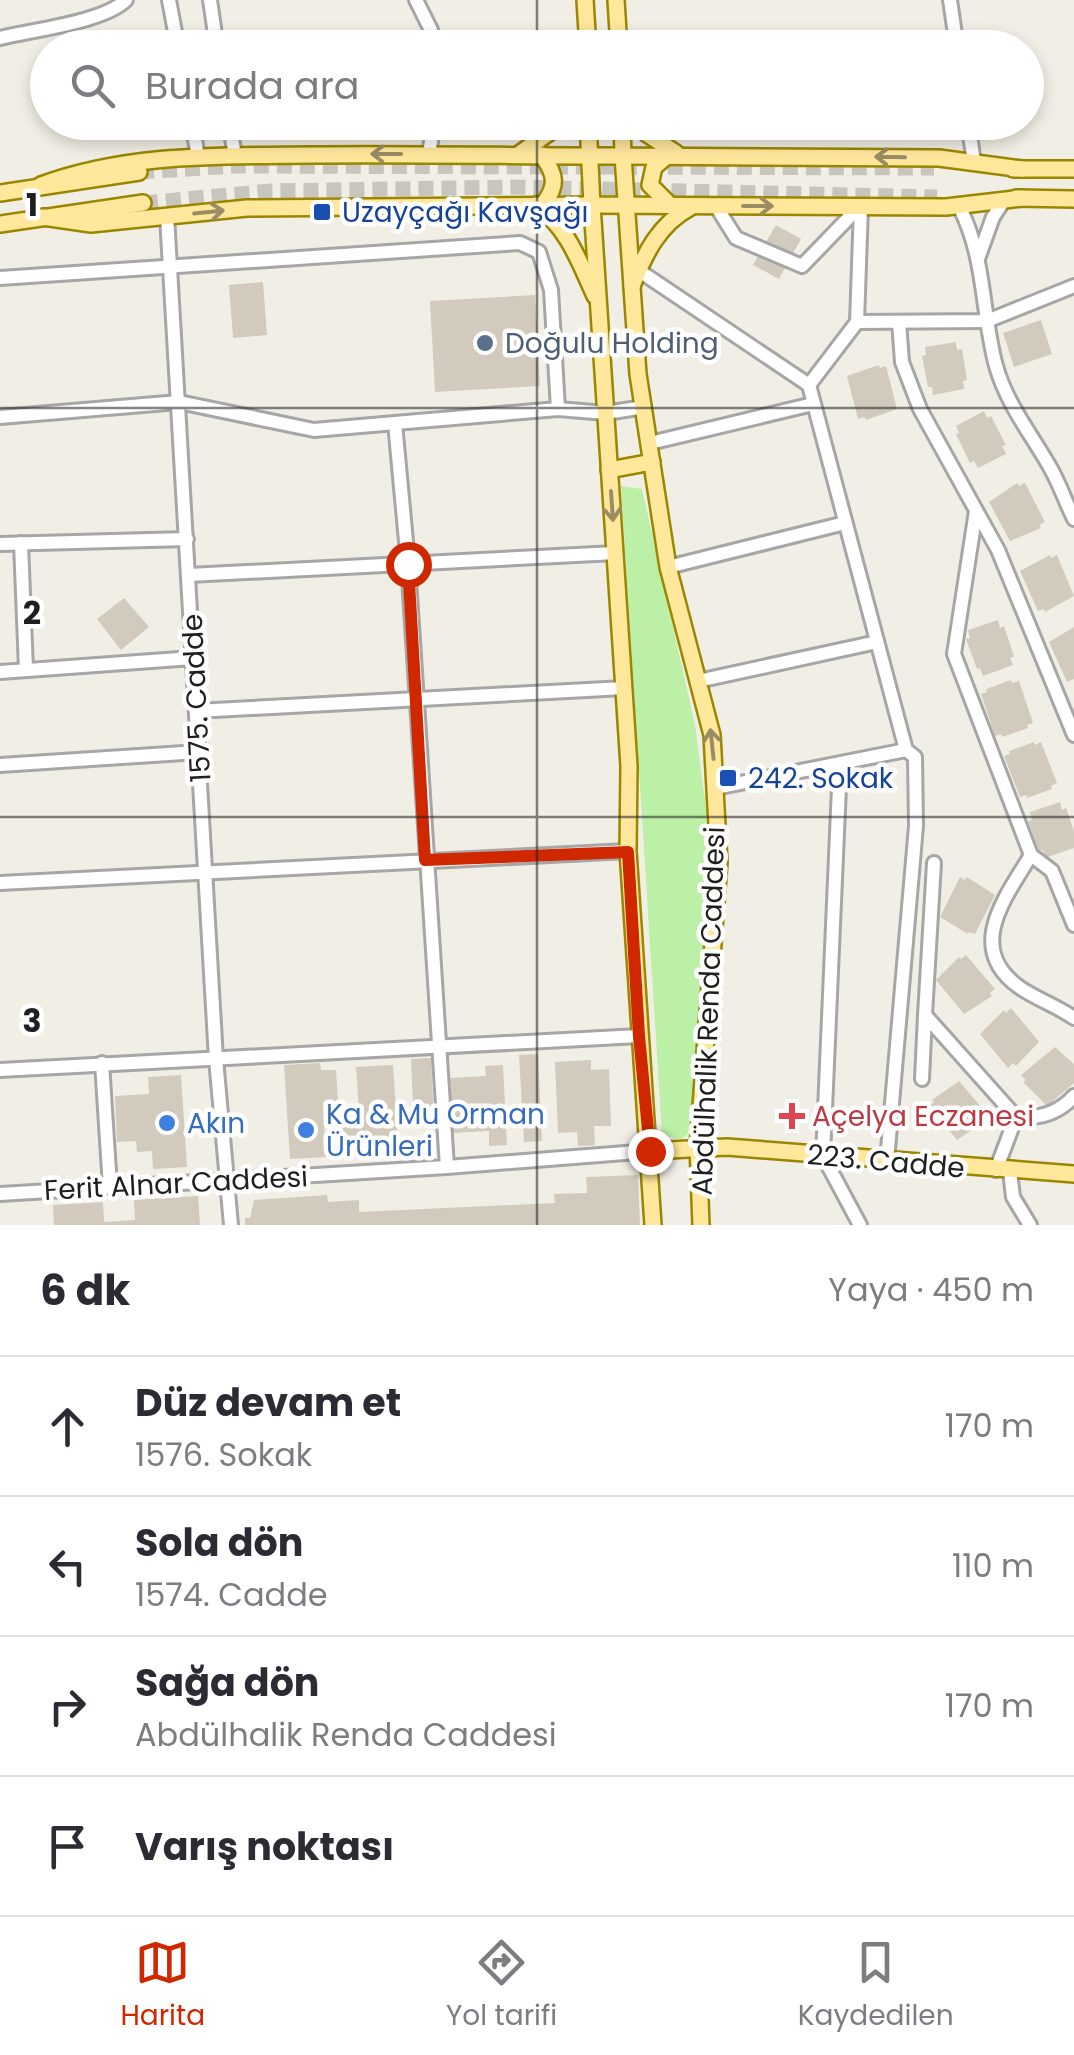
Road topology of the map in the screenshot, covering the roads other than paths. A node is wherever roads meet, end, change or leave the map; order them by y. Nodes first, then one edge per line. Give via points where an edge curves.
1 (126, 0) edge
2 (169, 0) edge
3 (210, 0) edge
4 (416, 0) edge
5 (586, 0) edge
6 (616, 0) edge
7 (950, 0) edge
8 (33, 30) edge
9 (175, 30) edge
10 (215, 30) edge
11 (431, 30) edge
12 (587, 30) edge
13 (618, 30) edge
14 (954, 30) edge
15 (30, 31) edge
16 (0, 38) edge
17 (195, 140) edge
18 (232, 140) edge
19 (431, 140) edge
20 (538, 140) edge
21 (590, 140) edge
22 (621, 140) edge
23 (655, 140) edge
24 (971, 140) edge
25 (429, 154) junction
26 (234, 155) junction
27 (517, 155) junction
28 (542, 156) junction
29 (588, 156) junction
30 (623, 156) junction
31 (667, 156) junction
32 (685, 156) junction
33 (198, 157) junction
34 (974, 162) junction
35 (934, 168) tunnel mouth
36 (1022, 169) junction
37 (1074, 170) edge
38 (139, 172) tunnel mouth
39 (41, 185) junction
40 (0, 193) edge
41 (937, 197) tunnel mouth
42 (1022, 198) junction
43 (1074, 198) edge
44 (143, 202) tunnel mouth
45 (1004, 202) junction
46 (540, 205) junction
47 (592, 205) junction
48 (625, 205) junction
49 (695, 205) junction
50 (670, 206) junction
51 (716, 206) junction
52 (959, 206) junction
53 (860, 207) junction
54 (167, 216) junction
55 (42, 217) junction
56 (0, 224) edge
57 (979, 256) junction
58 (171, 267) junction
59 (638, 270) junction
60 (0, 278) edge
61 (1074, 286) edge
62 (630, 290) junction
63 (598, 304) junction
64 (987, 321) junction
65 (857, 322) junction
66 (898, 322) junction
67 (810, 384) junction
68 (179, 402) junction
69 (813, 404) junction
70 (644, 407) junction
71 (558, 409) junction
72 (606, 413) junction
73 (0, 418) edge
74 (395, 423) junction
75 (650, 443) junction
76 (652, 462) junction
77 (610, 470) junction
78 (976, 511) junction
79 (1074, 519) edge
80 (845, 522) junction
81 (186, 540) junction
82 (0, 544) edge
83 (21, 544) junction
84 (615, 553) junction
85 (408, 564) junction
86 (668, 566) junction
87 (189, 574) junction
88 (877, 642) junction
89 (194, 658) junction
90 (26, 670) junction
91 (0, 672) edge
92 (698, 681) junction
93 (624, 688) junction
94 (416, 699) junction
95 (196, 711) junction
96 (1074, 735) edge
97 (906, 750) junction
98 (199, 752) junction
99 (0, 764) edge
100 (840, 764) junction
101 (715, 788) junction
102 (628, 852) junction
103 (1031, 855) junction
104 (425, 860) junction
105 (934, 863) dead end
106 (206, 873) junction
107 (0, 884) edge
108 (1074, 925) edge
109 (925, 1014) junction
110 (1074, 1018) edge
111 (639, 1036) junction
112 (439, 1048) junction
113 (216, 1059) junction
114 (102, 1063) junction
115 (0, 1070) edge
116 (922, 1079) dead end
117 (1074, 1096) edge
118 (1016, 1117) junction
119 (698, 1147) junction
120 (650, 1151) junction
121 (824, 1156) junction
122 (887, 1161) junction
123 (447, 1167) junction
124 (1003, 1170) junction
125 (1074, 1174) edge
126 (226, 1181) junction
127 (110, 1188) junction
128 (0, 1194) edge
129 (231, 1225) edge
130 (653, 1225) edge
131 (701, 1225) edge
132 (860, 1225) edge
133 (1030, 1225) edge

1 - 8 street via 96,15
2 - 9 street
3 - 10 street
4 - 11 street
5 - 12 main road
6 - 13 main road
7 - 14 street
15 - 16 street
17 - 33 street
18 - 26 street
19 - 25 street
20 - 27 main road
21 - 29 main road, Abdülhalik Renda Caddesi
22 - 30 main road, Abdülhalik Renda Caddesi
23 - 32 main road
24 - 34 street
25 -> 26 main road
25 - 27 main road
26 - 33 main road
27 - 28 main road
28 - 29 main road
28 - 46 main road via 556,180
29 - 30 main road
29 - 47 main road, Abdülhalik Renda Caddesi
30 - 31 main road
30 - 48 main road, Abdülhalik Renda Caddesi
31 - 32 main road
31 - 50 main road via 654,166 650,185
34 -> 32 main road
33 - 39 main road via 138,160
34 - 36 main road
35 - 36 main road
36 - 37 main road
38 - 39 main road
39 - 40 main road
41 - 42 main road
42 - 43 main road
42 - 45 main road
44 - 55 main road
45 - 52 main road
45 - 57 street
46 - 47 main road
54 -> 46 main road via 278,207
46 - 63 main road via 570,241
47 - 48 main road
47 - 63 main road, Abdülhalik Renda Caddesi
48 - 50 main road
48 - 62 main road, Abdülhalik Renda Caddesi
49 - 50 main road
49 - 51 main road
49 - 59 main road via 666,224
51 -> 53 main road
51 - 53 street via 736,238 802,266
52 - 53 main road
52 - 57 street
53 - 65 street
54 - 55 main road via 91,224
54 - 58 street, 1575. Cadde
55 - 56 main road
57 - 64 street
58 - 60 street
58 - 68 street, 1575. Cadde
58 - 71 street via 520,243 539,252 550,290
59 - 62 main road
59 - 67 street
61 - 64 street
62 - 70 main road, Abdülhalik Renda Caddesi
63 - 72 main road, Abdülhalik Renda Caddesi
64 - 66 street
64 - 79 street via 1015,413
65 - 66 street
65 - 67 street
66 - 78 street via 902,362 920,408
67 - 69 street
68 - 73 street
68 - 74 street via 314,430
68 - 81 street, 1575. Cadde
69 - 75 street
69 - 80 street
70 - 72 street
70 - 75 main road, Abdülhalik Renda Caddesi
71 - 72 street
71 - 74 street
72 - 77 main road, Abdülhalik Renda Caddesi
74 - 85 street
75 - 76 main road, Abdülhalik Renda Caddesi
76 - 77 main road
76 - 86 main road, Abdülhalik Renda Caddesi
77 -> 84 main road, Abdülhalik Renda Caddesi
78 - 96 street
78 - 103 street via 954,654
80 - 86 street
80 - 88 street
81 - 83 street
81 - 87 street, 1575. Cadde
82 - 83 street
83 - 90 street
84 - 85 street
84 - 93 main road, Abdülhalik Renda Caddesi
85 - 87 street
85 - 94 street
86 - 92 main road, Abdülhalik Renda Caddesi
87 - 89 street, 1575. Cadde
88 - 92 street
88 - 97 street
89 - 90 street
89 - 95 street, 1575. Cadde
90 - 91 street
101 -> 92 main road, Abdülhalik Renda Caddesi via 712,735
93 - 94 street
93 - 102 main road, Abdülhalik Renda Caddesi
94 - 95 street
94 - 104 street
95 - 98 street, 1575. Cadde
97 - 100 street
97 - 122 street via 915,757 916,826
98 - 99 street
98 - 106 street, 1575. Cadde
100 - 101 street
100 - 121 street
101 - 119 main road, Abdülhalik Renda Caddesi via 719,862
102 - 104 street
102 - 111 main road, Abdülhalik Renda Caddesi
103 - 108 street via 1052,871
103 - 110 street via 996,920 991,948 1016,985
104 - 106 street
104 - 112 street
105 - 109 street
106 - 107 street
106 - 113 street, 1575. Cadde
109 - 116 street
109 - 118 street
111 - 112 street
111 - 120 main road, Abdülhalik Renda Caddesi
112 - 113 street
112 - 123 street
113 - 114 street
113 - 126 street, 1575. Cadde
114 - 115 street
114 - 127 street
117 - 118 street via 1047,1114
118 - 124 street
119 - 120 main road, 223. Cadde
119 - 121 main road, 223. Cadde
119 - 131 main road, Abdülhalik Renda Caddesi
120 - 123 street, Ferit Alnar Caddesi
120 - 130 main road, Abdülhalik Renda Caddesi
121 - 122 main road, 223. Cadde
121 - 132 street
122 - 124 main road, 223. Cadde
123 - 126 street, Ferit Alnar Caddesi
124 - 125 main road, 223. Cadde
124 - 133 street
126 - 127 street, Ferit Alnar Caddesi
126 - 129 street, 1575. Cadde
127 - 128 street, Ferit Alnar Caddesi

